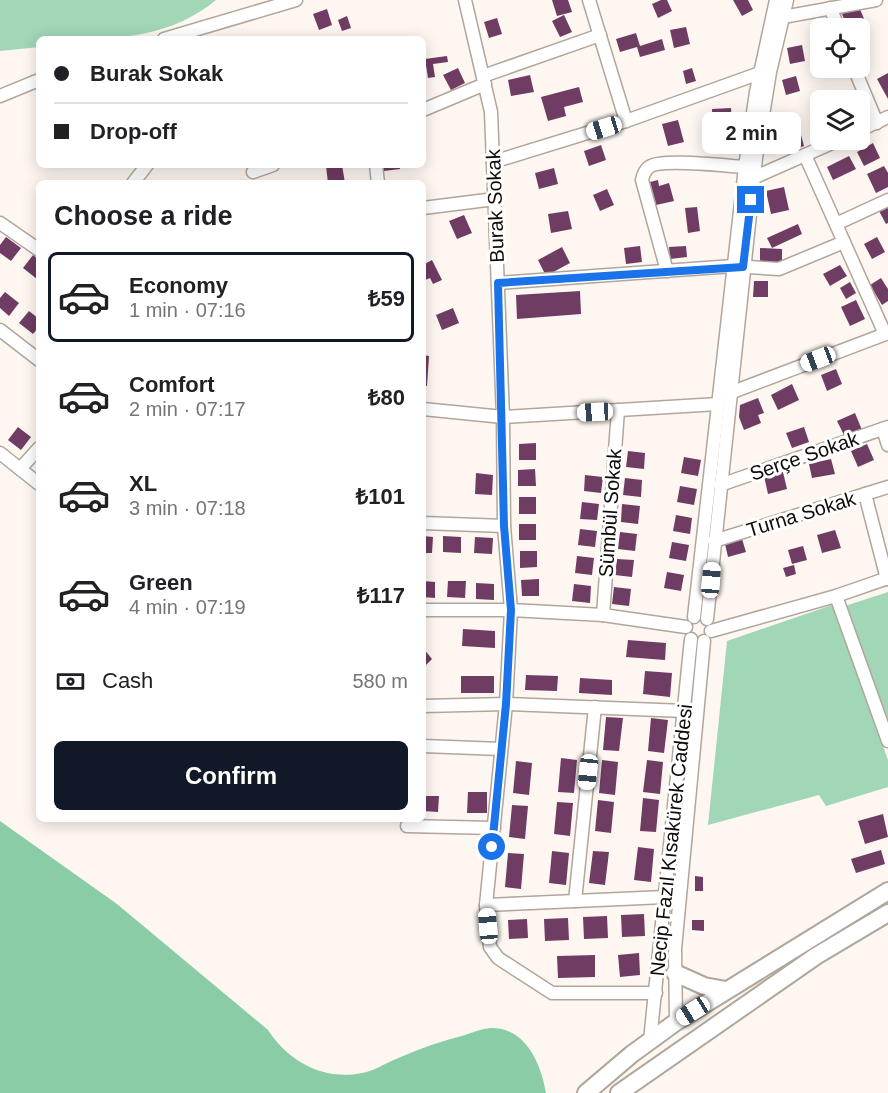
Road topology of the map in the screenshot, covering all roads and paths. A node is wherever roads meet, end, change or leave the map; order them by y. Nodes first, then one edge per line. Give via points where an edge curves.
1 (296, 0) edge
2 (465, 0) edge
3 (589, 0) edge
4 (776, 0) edge
5 (787, 0) edge
6 (876, 0) edge
7 (830, 8) junction
8 (783, 17) junction
9 (834, 18) edge
10 (600, 35) junction
11 (174, 36) edge
12 (760, 74) junction
13 (859, 78) edge
14 (484, 80) junction
15 (36, 81) edge
16 (0, 96) edge
17 (426, 109) edge
18 (882, 120) edge
19 (626, 121) junction
20 (816, 150) edge
21 (805, 155) junction
22 (493, 162) junction
23 (745, 167) junction
24 (145, 168) edge
25 (753, 178) junction
26 (135, 180) edge
27 (495, 199) junction
28 (888, 200) edge
29 (426, 208) edge
30 (836, 224) junction
31 (1, 225) edge
32 (844, 242) junction
33 (36, 248) edge
34 (738, 266) junction
35 (667, 270) junction
36 (498, 283) junction
37 (0, 330) edge
38 (887, 333) edge
39 (36, 358) edge
40 (730, 393) junction
41 (718, 404) junction
42 (426, 409) edge
43 (618, 410) junction
44 (503, 417) junction
45 (886, 428) edge
46 (888, 445) edge
47 (36, 451) edge
48 (0, 453) edge
49 (20, 469) junction
50 (36, 482) edge
51 (720, 485) junction
52 (888, 487) edge
53 (865, 494) junction
54 (426, 523) edge
55 (504, 526) junction
56 (714, 541) junction
57 (888, 579) edge
58 (836, 596) junction
59 (426, 610) edge
60 (511, 610) junction
61 (603, 615) junction
62 (699, 629) junction
63 (506, 704) junction
64 (426, 706) edge
65 (595, 707) junction
66 (684, 711) junction
67 (888, 741) edge
68 (426, 746) edge
69 (501, 750) junction
70 (407, 826) dead end
71 (494, 828) junction
72 (888, 891) edge
73 (665, 897) junction
74 (575, 901) junction
75 (486, 906) junction
76 (888, 913) edge
77 (675, 973) junction
78 (726, 990) junction
79 (656, 993) junction
80 (676, 1022) junction
81 (650, 1041) junction
82 (690, 1043) junction
83 (663, 1061) junction
84 (586, 1093) edge
85 (619, 1093) edge

1 - 11 street
2 - 14 street, Burak Sokak
3 - 10 street
4 - 12 street, Necip Fazıl Kısakürek Caddesi
5 - 8 street, Necip Fazıl Kısakürek Caddesi
6 - 7 street
7 - 8 street
7 - 9 street
8 - 25 street, Necip Fazıl Kısakürek Caddesi via 764,100
10 - 14 street
10 - 19 street
12 - 19 street
12 - 23 street, Necip Fazıl Kısakürek Caddesi
13 - 18 street
14 - 17 street
14 - 22 street, Burak Sokak via 491,112
15 - 16 street
19 - 22 street
20 - 21 street
21 - 25 street
21 - 30 street
22 - 27 street, Burak Sokak
23 - 34 street, Necip Fazıl Kısakürek Caddesi
23 - 35 street via 674,163 646,169 642,180
24 - 26 street
25 - 34 street, Necip Fazıl Kısakürek Caddesi
27 - 29 street
27 - 36 street, Burak Sokak
28 - 30 street
30 - 32 street
31 - 33 street
32 - 34 street via 786,267
32 - 38 street
34 - 35 street
34 - 40 street, Necip Fazıl Kısakürek Caddesi
34 - 41 street, Necip Fazıl Kısakürek Caddesi
35 - 36 street
36 - 44 street, Burak Sokak
37 - 39 street
38 - 40 street
40 - 51 street, Necip Fazıl Kısakürek Caddesi
41 - 43 street
41 - 62 street, Necip Fazıl Kısakürek Caddesi
42 - 44 street
43 - 44 street
43 - 61 street, Sümbül Sokak
44 - 55 street, Burak Sokak
45 - 46 street
45 - 51 street, Serçe Sokak
47 - 49 street
48 - 49 street
49 - 50 street
51 - 56 street, Necip Fazıl Kısakürek Caddesi
52 - 53 street, Turna Sokak
53 - 56 street, Turna Sokak
53 - 57 street
54 - 55 street
55 - 60 street, Burak Sokak
56 - 62 street, Necip Fazıl Kısakürek Caddesi
57 - 58 street
58 - 62 street
58 - 67 street
59 - 60 street
60 - 61 street
60 - 63 street, Burak Sokak
61 - 62 street
62 - 66 street, Necip Fazıl Kısakürek Caddesi
62 - 77 street, Necip Fazıl Kısakürek Caddesi
63 - 64 street
63 - 65 street
63 - 69 street, Burak Sokak
65 - 66 street
65 - 74 street
66 - 73 street, Necip Fazıl Kısakürek Caddesi
68 - 69 street
69 - 71 street, Burak Sokak
70 - 71 street
71 - 75 street, Burak Sokak
72 - 78 main road
73 - 74 street
73 - 79 street, Necip Fazıl Kısakürek Caddesi
74 - 75 street
75 - 79 street, Burak Sokak via 493,953 552,993
76 - 82 main road via 823,951
77 - 78 main road via 704,986
77 - 80 street, Necip Fazıl Kısakürek Caddesi
78 - 80 main road
79 - 81 street, Necip Fazıl Kısakürek Caddesi
80 - 81 main road
80 - 82 main road
81 - 83 main road
81 - 84 main road
82 - 83 main road
83 - 85 main road

